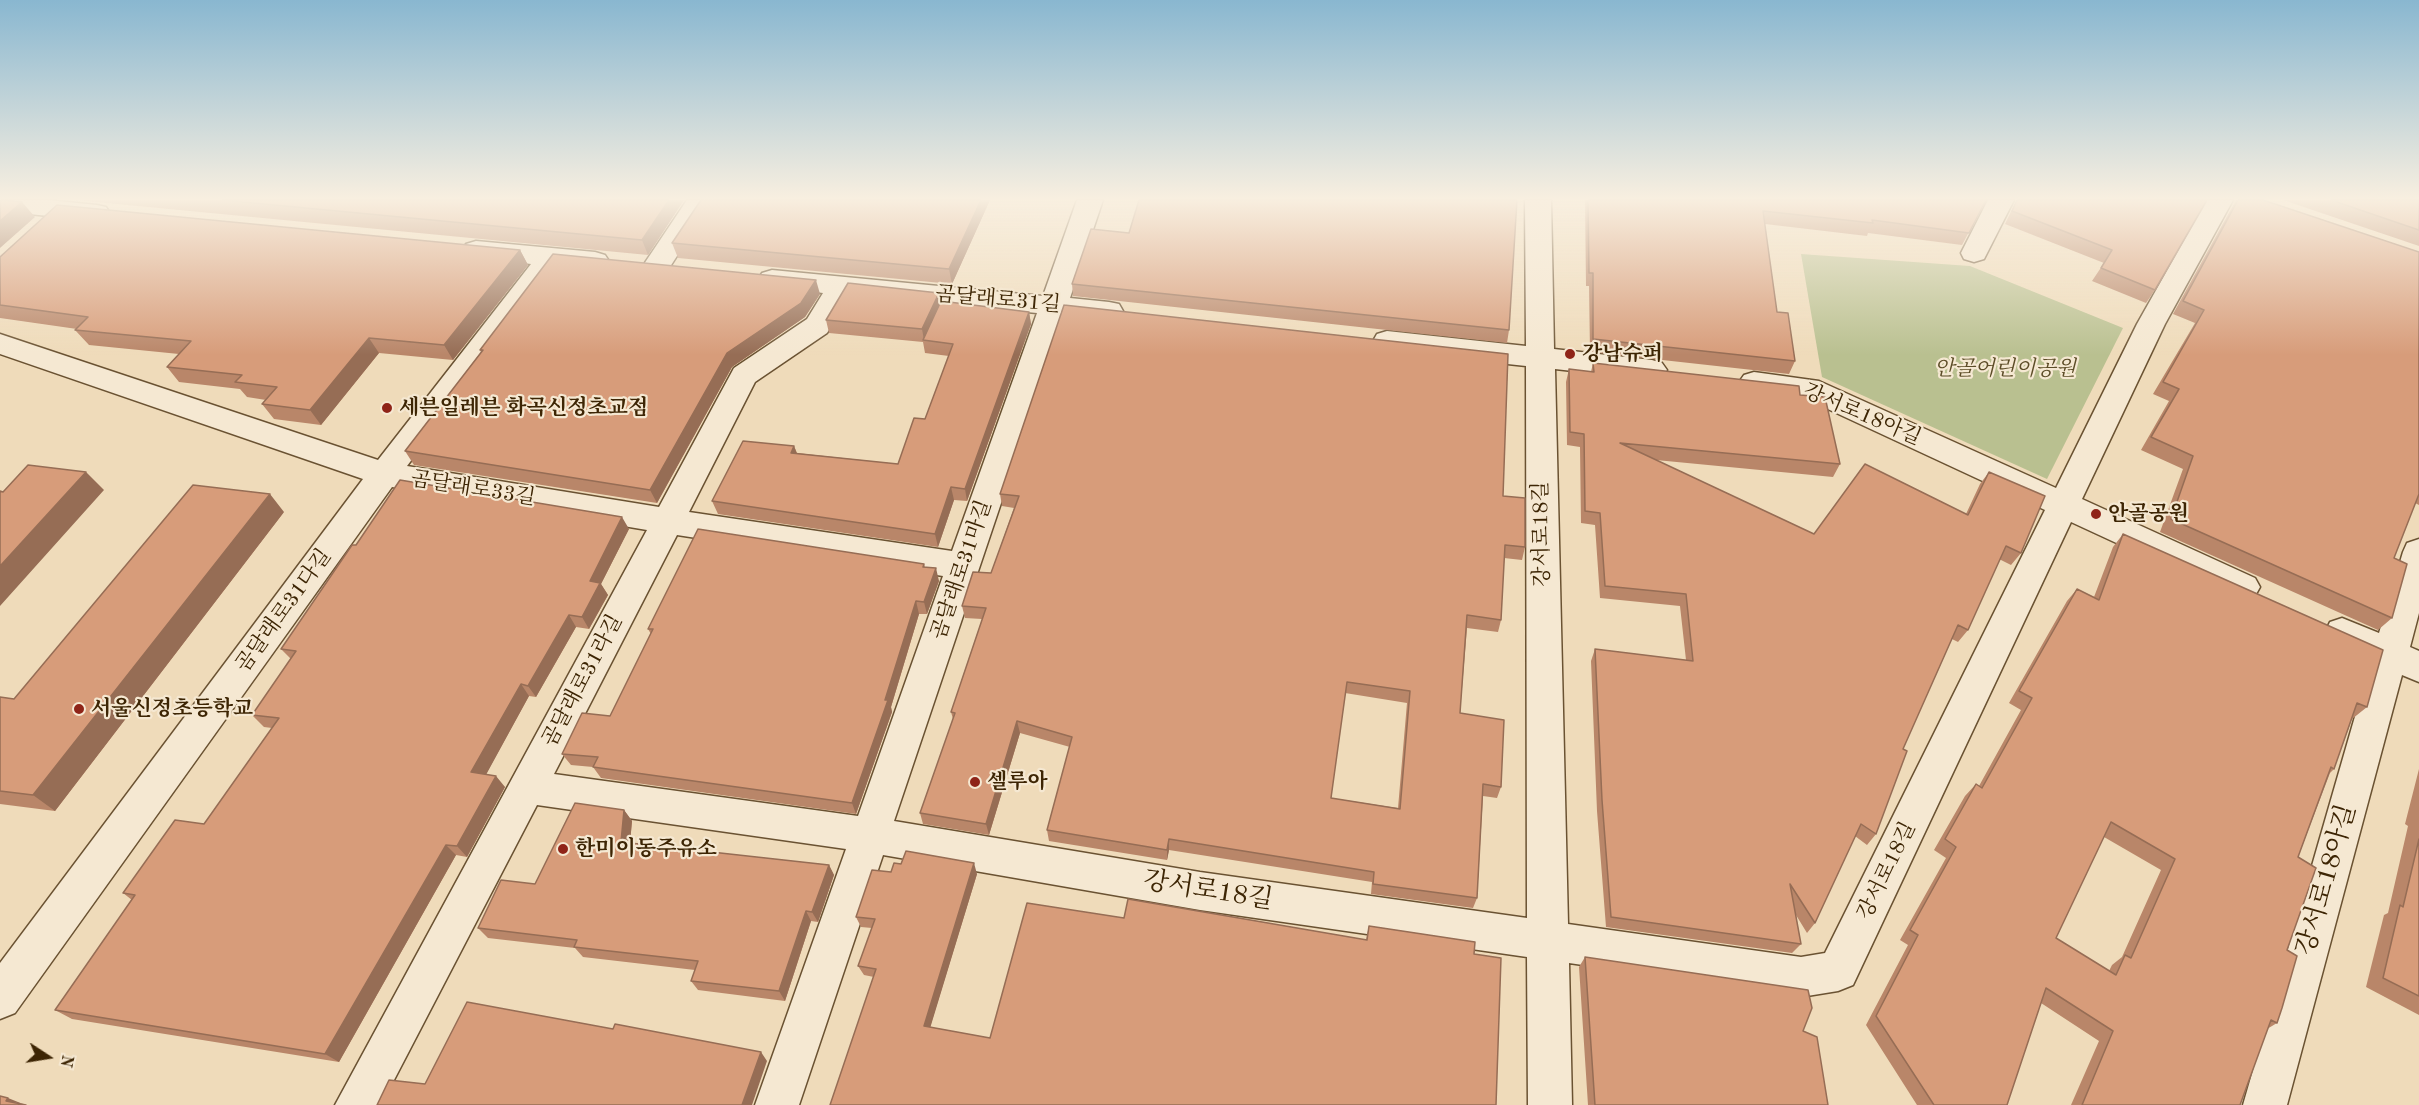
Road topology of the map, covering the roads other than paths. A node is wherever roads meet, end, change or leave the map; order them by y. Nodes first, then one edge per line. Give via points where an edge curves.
1 (494, 252) edge
2 (659, 252) edge
3 (1072, 252) edge
4 (1539, 252) edge
5 (2191, 252) edge
6 (551, 257) junction
7 (749, 276) edge
8 (842, 285) junction
9 (1053, 305) junction
10 (1134, 313) edge
11 (1365, 338) edge
12 (0, 344) edge
13 (1540, 357) junction
14 (1680, 373) edge
15 (1727, 379) edge
16 (384, 474) junction
17 (2064, 506) junction
18 (666, 521) junction
19 (2419, 552) edge
20 (963, 566) junction
21 (2270, 600) edge
22 (2314, 620) edge
23 (2404, 661) edge
24 (526, 787) junction
25 (871, 835) junction
26 (1547, 941) junction
27 (0, 998) edge
28 (357, 1105) edge
29 (777, 1105) edge
30 (1550, 1105) edge
31 (2265, 1105) edge

1 - 6 street
2 - 6 street via 647,266
3 - 9 street
4 - 13 street, 강서로18길
5 - 17 street via 2151,324
6 - 16 street, 곰달래로31다길
7 - 8 street, 곰달래로31길
8 - 9 street, 곰달래로31길
8 - 18 street, 곰달래로31라길 via 817,326 744,375
9 - 10 street, 곰달래로31길
9 - 20 street, 곰달래로31마길
11 - 13 street
12 - 16 street, 곰달래로33길
13 - 14 street
13 - 26 street, 강서로18길
15 - 17 street, 강서로18아길 via 1809,388
16 - 18 street, 곰달래로33길
16 - 27 street, 곰달래로31다길
17 - 21 street, 강서로18아길
17 - 26 street, 강서로18길 via 1838,971 1801,977
18 - 20 street, 곰달래로33길
18 - 24 street, 곰달래로31라길
19 - 23 street, 강서로18아길
20 - 25 street, 곰달래로31마길
22 - 23 street
23 - 31 street, 강서로18아길
24 - 25 street
24 - 28 street, 곰달래로31라길
25 - 26 street, 강서로18길 via 1200,891
25 - 29 street, 곰달래로31마길
26 - 30 street, 강서로18길

